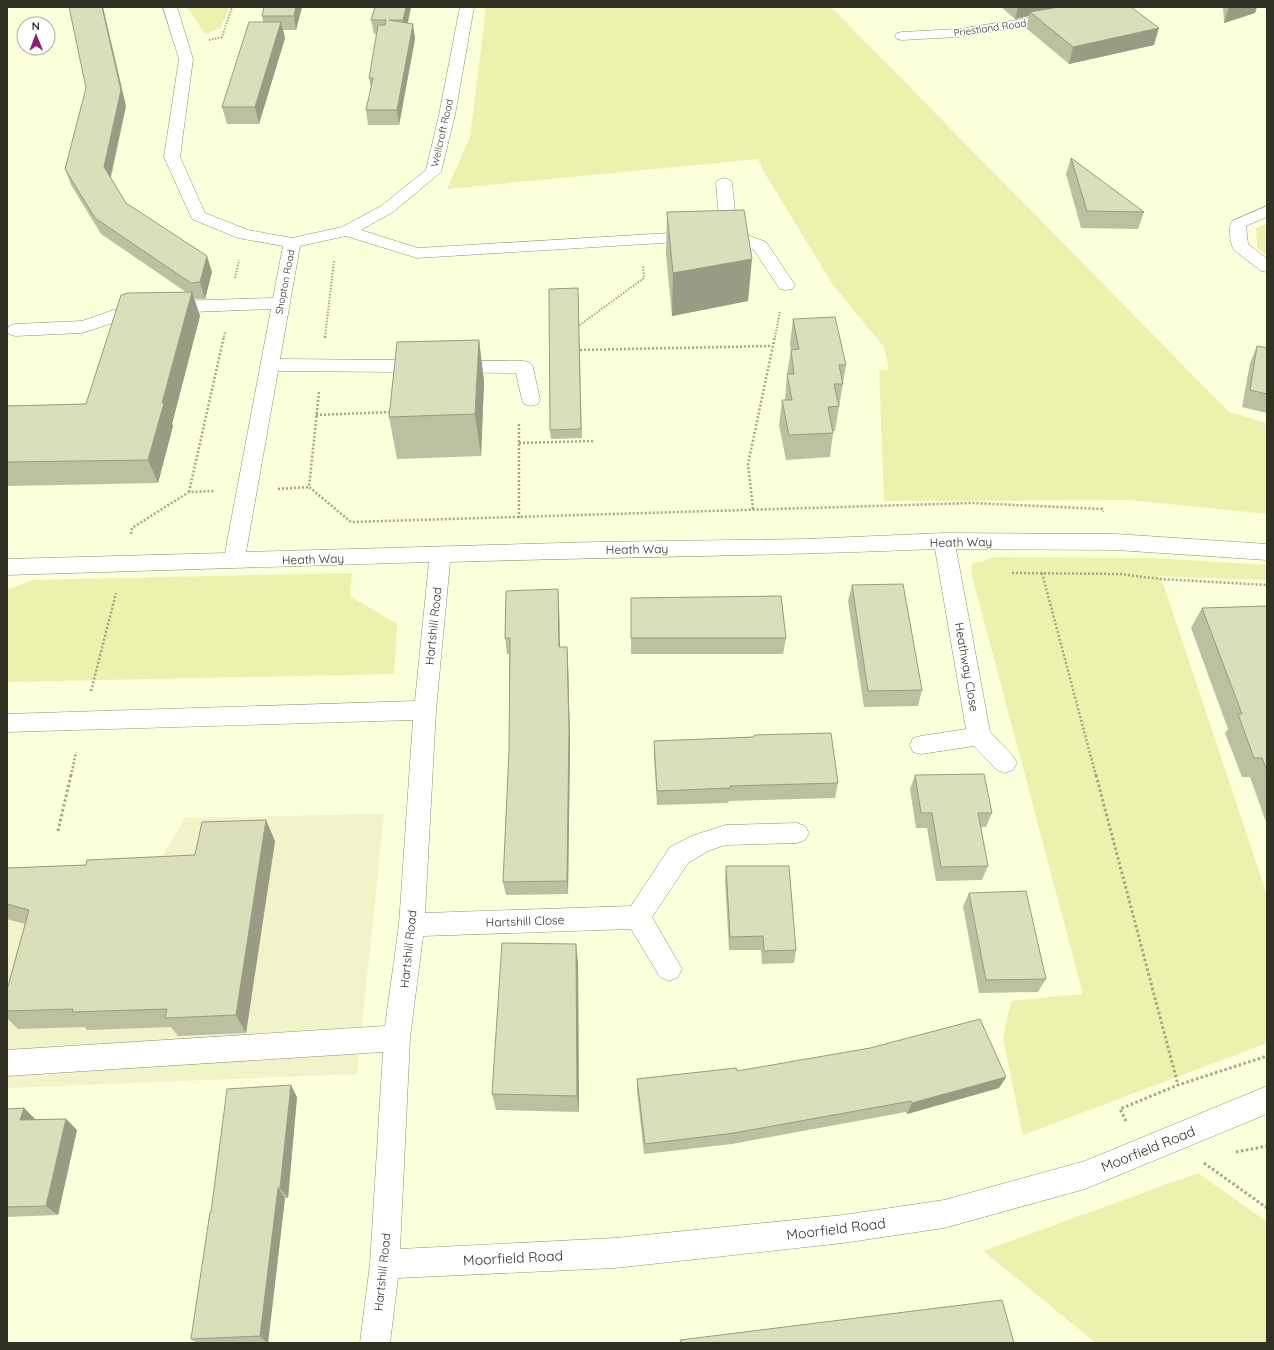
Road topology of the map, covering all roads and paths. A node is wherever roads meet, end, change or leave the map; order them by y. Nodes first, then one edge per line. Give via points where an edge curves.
1 (170, 7) edge
2 (232, 7) edge
3 (467, 7) edge
4 (1100, 7) edge
5 (902, 36) dead end
6 (182, 46) junction
7 (724, 183) dead end
8 (1267, 211) edge
9 (355, 233) junction
10 (244, 234) junction
11 (729, 234) junction
12 (641, 239) junction
13 (292, 243) junction
14 (1267, 267) edge
15 (786, 285) joint
16 (281, 303) junction
17 (231, 305) junction
18 (575, 328) edge
19 (15, 330) dead end
20 (772, 346) junction
21 (575, 350) edge
22 (270, 365) junction
23 (322, 366) junction
24 (531, 400) joint
25 (394, 412) edge
26 (316, 415) junction
27 (594, 441) dead end
28 (519, 443) junction
29 (189, 492) dead end
30 (753, 509) junction
31 (519, 518) junction
32 (944, 541) junction
33 (1112, 542) junction
34 (1267, 552) edge
35 (440, 554) junction
36 (234, 561) junction
37 (7, 567) edge
38 (1267, 585) edge
39 (425, 710) junction
40 (84, 720) junction
41 (7, 723) edge
42 (979, 736) junction
43 (921, 746) dead end
44 (1005, 763) dead end
45 (58, 831) dead end
46 (797, 833) dead end
47 (638, 917) junction
48 (412, 924) junction
49 (669, 969) dead end
50 (397, 1038) junction
51 (1267, 1056) edge
52 (7, 1063) edge
53 (1267, 1100) edge
54 (385, 1264) junction
55 (375, 1343) edge

1 - 6 street, Shopton Road
2 - 6 path via 222,37
3 - 9 street, Wellcroft Road via 447,115 433,172
4 - 5 street, Priestland Road via 1054,18 958,33
6 - 10 street, Shopton Road via 186,59 172,156 198,216
7 - 11 street
8 - 14 street via 1238,224 1240,246
9 - 12 street via 417,253
9 - 13 street, Wellcroft Road
9 - 23 path via 336,244
10 - 13 street, Shopton Road
10 - 17 path
11 - 12 street
11 - 15 street via 760,246
12 - 18 path via 644,278
13 - 16 street, Shopton Road
15 - 20 path
16 - 17 street
16 - 22 street, Shopton Road
17 - 19 street via 141,308 82,327
17 - 29 path
20 - 21 path
20 - 30 path via 748,464
22 - 23 street
22 - 36 street, Shopton Road
23 - 24 street via 524,367
23 - 26 path
24 - 28 path via 520,413
25 - 26 path
26 - 31 path via 309,487 351,522
27 - 28 path
28 - 31 path
30 - 31 path
30 - 33 path via 972,503 1102,508
32 - 33 street, Heath Way
32 - 35 street, Heath Way
32 - 42 street, Heathway Close
33 - 34 street, Heath Way
35 - 36 street, Heath Way
35 - 39 street, Hartshill Road
36 - 37 street, Heath Way
38 - 51 path via 1160,579 1120,574 1042,573 1178,1085
39 - 40 street
39 - 48 street, Hartshill Road
40 - 41 street
40 - 45 path
42 - 43 street
42 - 44 street
46 - 47 street via 726,835 703,842 679,856
47 - 48 street, Hartshill Close
47 - 49 street
48 - 50 street, Hartshill Road
50 - 52 street
50 - 54 street, Hartshill Road
53 - 54 street, Moorfield Road via 1085,1175 944,1214 843,1229 615,1253
54 - 55 street, Hartshill Road

